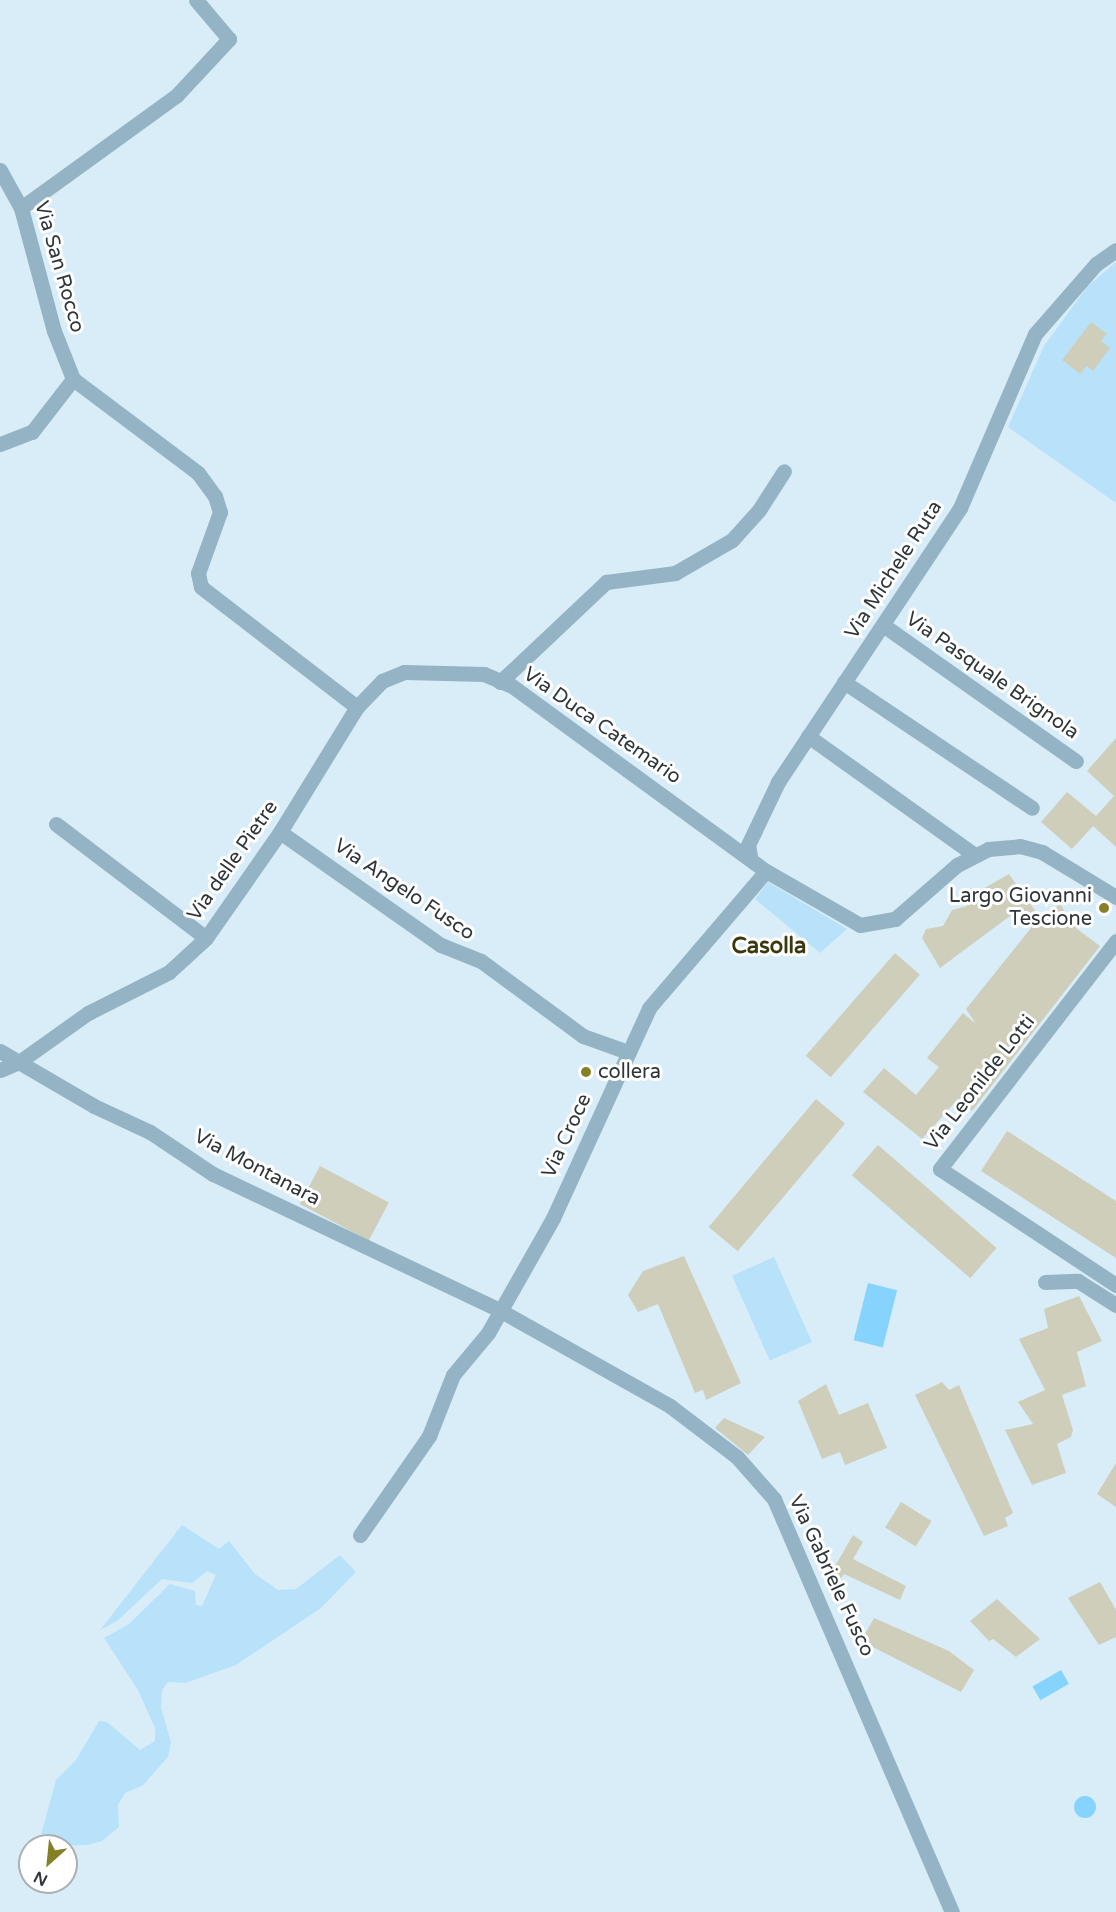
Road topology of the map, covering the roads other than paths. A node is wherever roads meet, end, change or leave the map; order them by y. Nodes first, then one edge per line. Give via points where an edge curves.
1 (196, 0) edge
2 (0, 170) edge
3 (21, 208) junction
4 (1116, 250) edge
5 (73, 379) junction
6 (0, 444) edge
7 (784, 471) dead end
8 (883, 625) junction
9 (500, 682) junction
10 (844, 682) junction
11 (357, 707) junction
12 (808, 736) junction
13 (1076, 761) dead end
14 (1032, 808) dead end
15 (56, 824) dead end
16 (280, 832) junction
17 (975, 855) junction
18 (750, 856) junction
19 (766, 871) junction
20 (1116, 897) edge
21 (206, 938) junction
22 (1116, 941) edge
23 (0, 1051) edge
24 (628, 1052) junction
25 (19, 1062) junction
26 (0, 1070) edge
27 (1044, 1282) dead end
28 (1116, 1285) edge
29 (1116, 1305) edge
30 (501, 1311) junction
31 (360, 1535) dead end
32 (952, 1912) edge

1 - 3 street via 229,39 176,96
2 - 3 street, Via San Rocco
3 - 5 street, Via San Rocco via 54,331
4 - 8 street, Via Michele Ruta via 1096,264 1035,334 960,508
5 - 6 street via 32,432
5 - 11 street via 198,472 215,495 220,513 198,573 201,587
7 - 9 street via 759,510 732,540 675,573 606,582
8 - 10 street, Via Michele Ruta
8 - 13 street, Via Pasquale Brignola
9 - 11 street, Via Duca Catemario via 484,674 404,672 382,681
9 - 18 street, Via Duca Catemario
10 - 12 street, Via Michele Ruta
10 - 14 street
11 - 16 street, Via delle Pietre
12 - 17 street
12 - 18 street, Via Michele Ruta via 777,782 748,845
15 - 21 street
16 - 21 street, Via delle Pietre
16 - 24 street, Via Angelo Fusco via 441,945 481,961 583,1036
17 - 19 street, Via Duca Catemario via 957,865 895,919 876,925 844,920
17 - 20 street, Via Duca Catemario via 988,849 1020,846 1042,852
18 - 19 street, Via Duca Catemario
19 - 24 street, Via Croce via 650,1008
21 - 25 street, Via delle Pietre via 169,972 88,1013
22 - 28 street, Via Leonilde Lotti via 939,1168
23 - 25 street, Via Montanara
24 - 30 street, Via Croce via 553,1218
25 - 26 street, Via delle Pietre
25 - 30 street, Via Montanara via 94,1106 150,1132 213,1174
27 - 29 street via 1078,1281
30 - 31 street, Via Croce via 453,1375 429,1436
30 - 32 street, Via Gabriele Fusco via 688,1418 737,1457 774,1499

